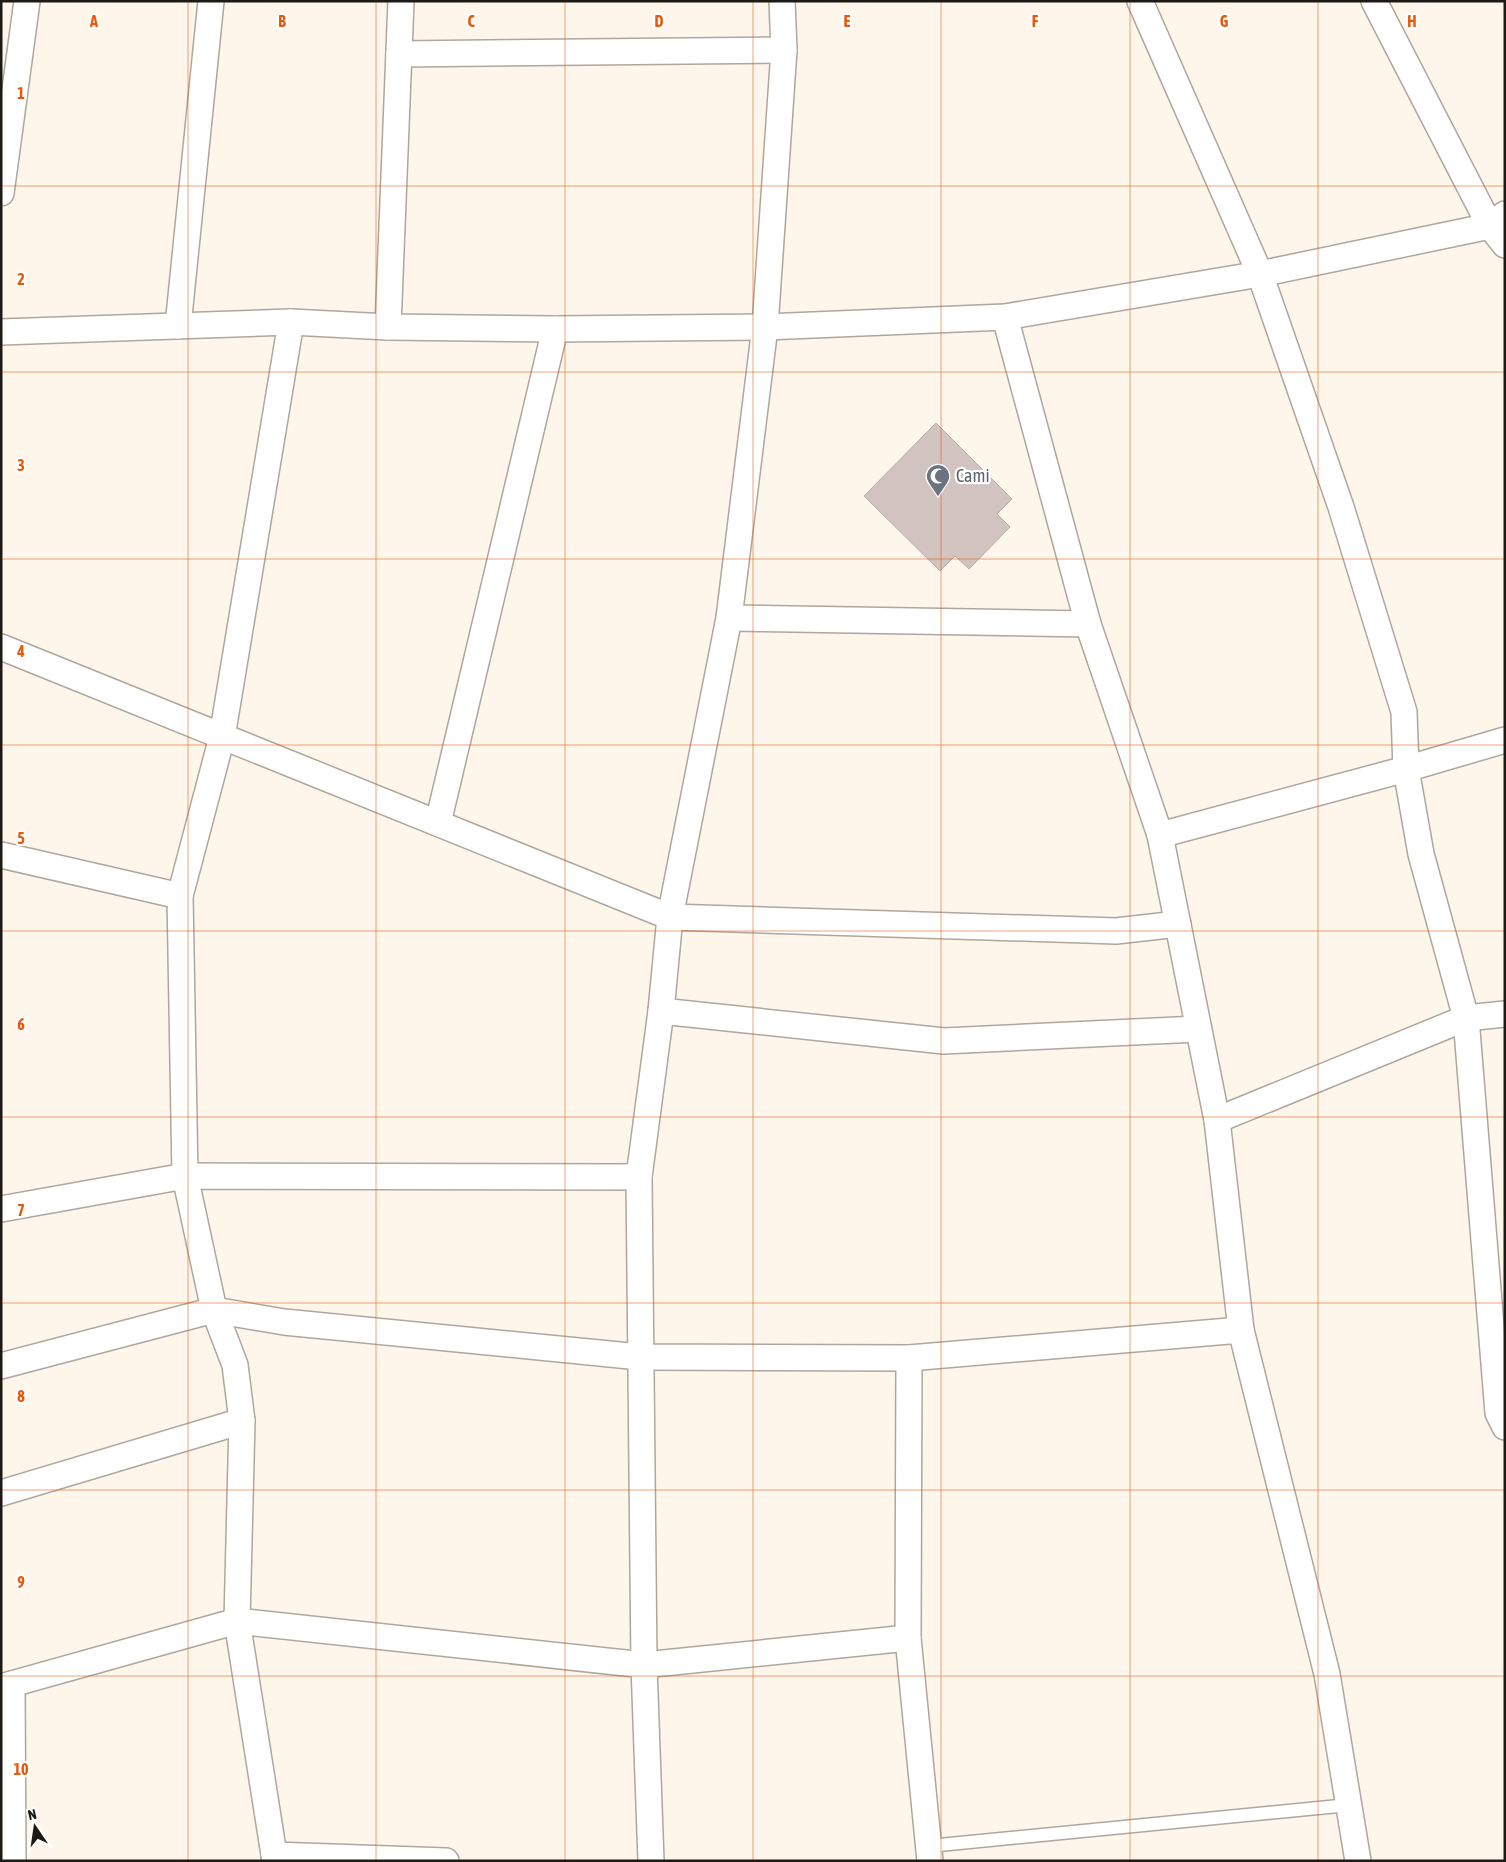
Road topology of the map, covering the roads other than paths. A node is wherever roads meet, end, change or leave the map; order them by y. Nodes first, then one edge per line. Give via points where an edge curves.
1 (27, 1) edge
2 (211, 1) edge
3 (401, 1) edge
4 (782, 1) edge
5 (1140, 1) edge
6 (1374, 1) edge
7 (784, 50) junction
8 (399, 54) junction
9 (7, 108) edge
10 (1, 193) edge
11 (1498, 220) edge
12 (1505, 245) edge
13 (1260, 274) junction
14 (1005, 317) junction
15 (291, 322) junction
16 (178, 326) junction
17 (388, 326) junction
18 (765, 328) junction
19 (555, 329) junction
20 (1, 332) edge
21 (729, 618) junction
22 (1088, 624) junction
23 (1, 647) edge
24 (222, 737) junction
25 (1505, 740) edge
26 (1406, 769) junction
27 (438, 823) junction
28 (1160, 835) junction
29 (1, 855) edge
30 (180, 896) junction
31 (670, 917) junction
32 (1178, 924) junction
33 (661, 1011) junction
34 (1505, 1014) edge
35 (1466, 1018) junction
36 (1198, 1029) junction
37 (1217, 1120) junction
38 (185, 1176) junction
39 (639, 1177) junction
40 (1, 1209) edge
41 (214, 1310) junction
42 (1241, 1330) junction
43 (640, 1358) junction
44 (910, 1358) junction
45 (1, 1366) edge
46 (242, 1421) junction
47 (1505, 1427) edge
48 (1, 1493) edge
49 (237, 1621) junction
50 (908, 1638) junction
51 (644, 1665) junction
52 (7, 1686) edge
53 (1349, 1805) junction
54 (929, 1854) edge
55 (274, 1858) edge
56 (13, 1861) edge
57 (446, 1861) edge
58 (651, 1861) edge
59 (1358, 1861) edge

1 - 9 street
2 - 16 street
3 - 8 street
4 - 7 street
5 - 13 street
6 - 11 street
7 - 8 street
7 - 18 street
8 - 17 street
9 - 10 street
11 - 12 street
11 - 13 street
13 - 14 street
13 - 26 street via 1341,507 1404,712
14 - 18 street
14 - 22 street
15 - 16 street
15 - 17 street
15 - 24 street
16 - 20 street
17 - 19 street
18 - 19 street
18 - 21 street
19 - 27 street
21 - 22 street
21 - 31 street
22 - 28 street
23 - 24 street
24 - 27 street
24 - 30 street
25 - 26 street
26 - 28 street
26 - 35 street via 1421,854
27 - 31 street
28 - 32 street
29 - 30 street
30 - 38 street
31 - 32 street via 1116,931
31 - 33 street
32 - 36 street
33 - 36 street via 944,1041
33 - 39 street
34 - 35 street
35 - 37 street
35 - 47 street via 1498,1413
36 - 37 street
37 - 42 street
38 - 39 street
38 - 40 street
38 - 41 street
39 - 43 street
41 - 43 street via 284,1322
41 - 45 street
41 - 46 street via 235,1365
42 - 44 street
42 - 53 street via 1327,1674
43 - 44 street
43 - 51 street
44 - 50 street
46 - 48 street
46 - 49 street
49 - 51 street
49 - 52 street
49 - 55 street
50 - 51 street
50 - 54 street
51 - 58 street
52 - 56 street
53 - 54 lane
53 - 59 street
55 - 57 street

